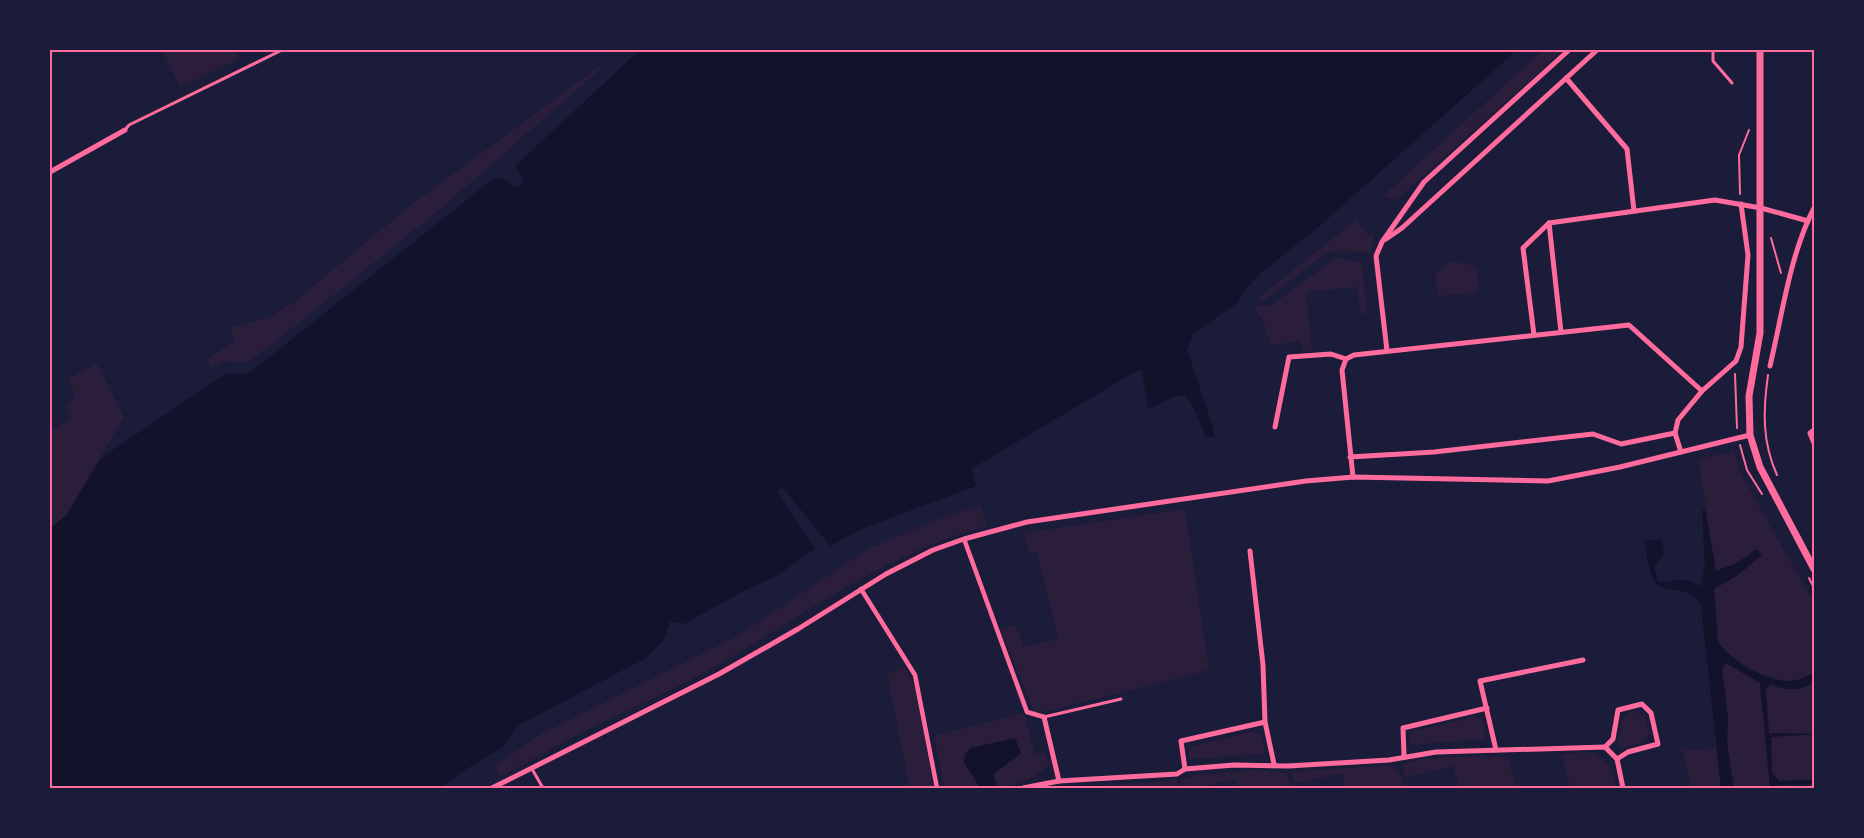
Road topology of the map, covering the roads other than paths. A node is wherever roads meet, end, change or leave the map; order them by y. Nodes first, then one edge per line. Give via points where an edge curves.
1 (282, 50) edge
2 (1569, 50) edge
3 (1597, 50) edge
4 (1713, 50) edge
5 (1760, 50) edge
6 (1566, 78) junction
7 (1732, 83) dead end
8 (125, 130) joint
9 (50, 172) edge
10 (1741, 204) junction
11 (1761, 208) junction
12 (1815, 208) edge
13 (1634, 211) junction
14 (1808, 221) junction
15 (1549, 223) junction
16 (1382, 242) junction
17 (1561, 332) junction
18 (1534, 334) junction
19 (1387, 351) junction
20 (1346, 359) junction
21 (1770, 366) road end
22 (1702, 391) junction
23 (1275, 427) dead end
24 (1815, 430) edge
25 (1675, 433) junction
26 (1750, 435) junction
27 (1815, 443) edge
28 (1681, 452) junction
29 (1350, 456) junction
30 (1353, 477) junction
31 (964, 539) junction
32 (1250, 551) dead end
33 (1815, 569) edge
34 (861, 589) junction
35 (1583, 660) dead end
36 (1122, 699) dead end
37 (1487, 708) junction
38 (1044, 717) junction
39 (1265, 722) junction
40 (1605, 747) junction
41 (1496, 750) junction
42 (1404, 755) junction
43 (1617, 759) junction
44 (1274, 764) junction
45 (531, 768) junction
46 (1185, 770) junction
47 (1059, 781) junction
48 (492, 789) edge
49 (543, 789) edge
50 (937, 789) edge
51 (1023, 789) edge
52 (1623, 789) edge

1 - 8 lane
2 - 16 street via 1424,182
3 - 6 street
4 - 7 lane via 1713,61
5 - 11 street
6 - 13 street via 1627,149
6 - 16 street
8 - 9 street
10 - 11 street
10 - 13 street via 1715,200
10 - 22 street via 1748,255 1742,347 1736,361
11 - 14 street
11 - 26 street via 1760,333 1749,396
12 - 14 street
13 - 15 street
14 - 21 street
15 - 17 street
15 - 18 street via 1523,249
16 - 19 street via 1376,256
17 - 18 street
17 - 22 street via 1629,325
18 - 19 street
19 - 20 street
20 - 23 street via 1331,354 1289,357
20 - 29 street via 1342,370
22 - 25 street via 1678,420
24 - 27 street via 1810,433
25 - 28 street
25 - 29 street via 1621,444 1593,434 1434,452
26 - 28 street
26 - 33 street via 1760,467
28 - 30 street via 1548,481
29 - 30 street
30 - 31 street via 1027,522
31 - 34 street via 933,550
31 - 38 street via 1027,712
32 - 39 street
34 - 45 street via 719,674
34 - 50 street via 915,675
35 - 37 street via 1480,681
36 - 38 lane
37 - 41 street
37 - 42 street via 1403,728
38 - 47 street
39 - 44 street
39 - 46 street via 1181,741
40 - 41 street
40 - 43 street
40 - 43 street via 1613,739 1618,710 1642,704 1651,713 1658,744
41 - 42 street
42 - 44 street via 1389,760
43 - 52 street
44 - 46 street
45 - 48 street
45 - 49 lane
46 - 47 street via 1177,774
47 - 51 street

